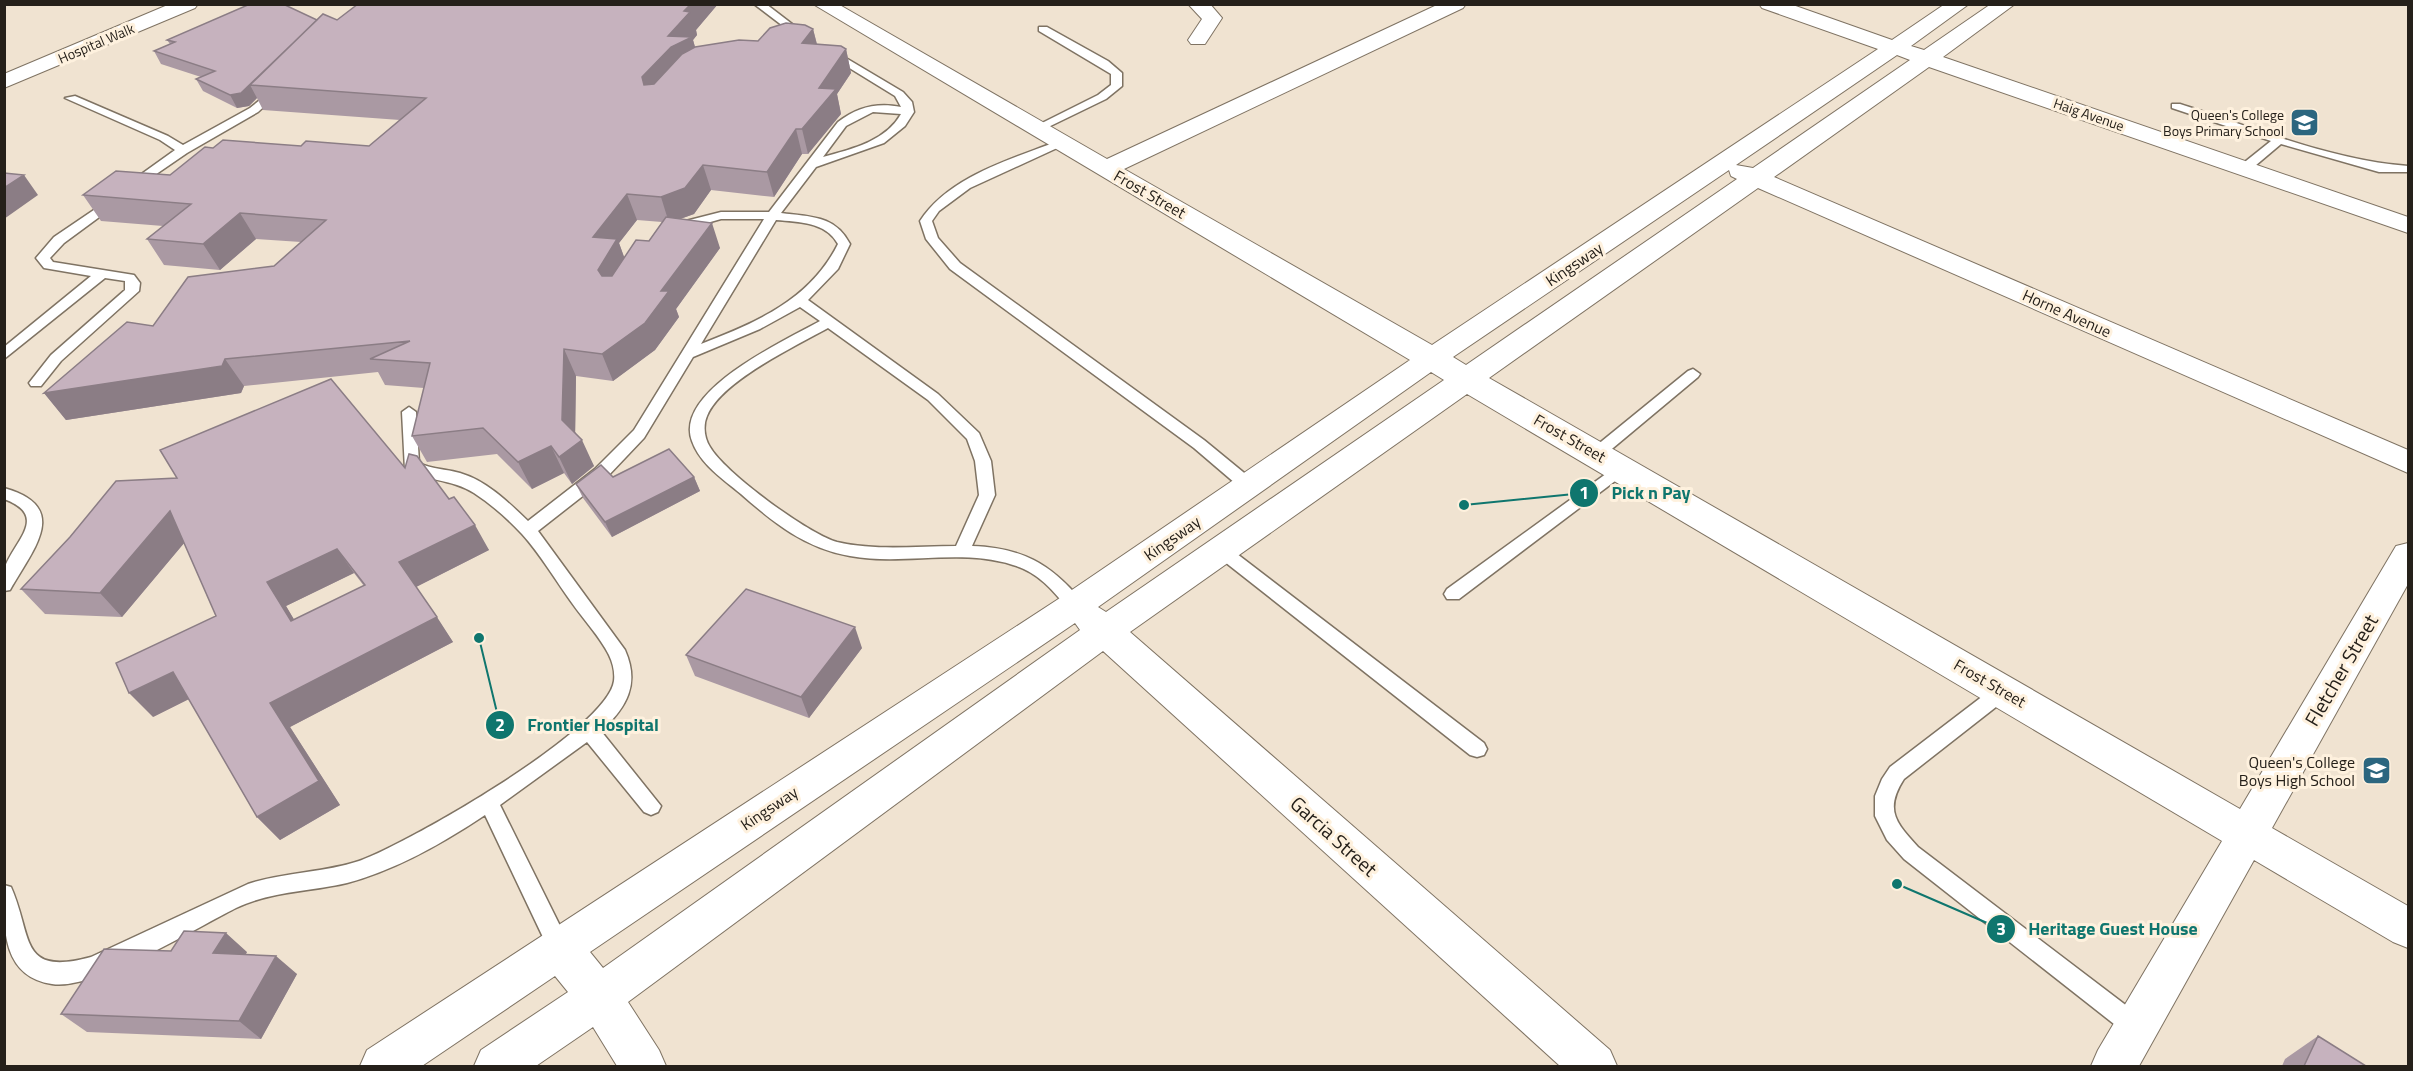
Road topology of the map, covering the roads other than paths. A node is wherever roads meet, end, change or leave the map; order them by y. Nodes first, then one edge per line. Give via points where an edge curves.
1 (188, 4) edge
2 (759, 4) edge
3 (823, 4) edge
4 (1198, 4) edge
5 (1456, 4) edge
6 (1769, 4) edge
7 (1959, 4) edge
8 (2005, 4) edge
9 (1043, 29) dead end
10 (1198, 40) dead end
11 (788, 42) edge
12 (813, 42) junction
13 (1897, 48) junction
14 (1929, 58) junction
15 (287, 80) edge
16 (4, 82) edge
17 (71, 98) dead end
18 (2176, 106) dead end
19 (908, 112) junction
20 (1038, 129) junction
21 (2279, 140) junction
22 (1062, 143) junction
23 (183, 150) junction
24 (812, 164) junction
25 (1724, 164) junction
26 (1106, 168) junction
27 (2245, 168) junction
28 (2409, 170) edge
29 (1755, 177) junction
30 (773, 215) junction
31 (2409, 225) edge
32 (667, 232) edge
33 (103, 273) junction
34 (799, 300) junction
35 (827, 323) junction
36 (4, 354) edge
37 (686, 356) junction
38 (1431, 359) junction
39 (1693, 374) dead end
40 (1468, 379) junction
41 (36, 383) dead end
42 (409, 412) dead end
43 (1609, 461) junction
44 (2409, 462) edge
45 (1248, 485) junction
46 (4, 493) edge
47 (528, 530) junction
48 (1222, 551) junction
49 (961, 552) junction
50 (2409, 555) edge
51 (4, 585) edge
52 (1453, 594) dead end
53 (1075, 605) junction
54 (1105, 631) junction
55 (2003, 691) junction
56 (589, 730) junction
57 (1477, 749) dead end
58 (490, 804) junction
59 (651, 806) dead end
60 (2247, 833) junction
61 (4, 894) edge
62 (2409, 928) edge
63 (559, 947) junction
64 (599, 998) junction
65 (2136, 1028) junction
66 (382, 1066) edge
67 (497, 1066) edge
68 (643, 1066) edge
69 (1594, 1066) edge
70 (2114, 1066) edge

1 - 16 street, Hospital Walk
2 - 12 lane
3 - 20 street, Frost Street
4 - 10 street via 1212,18
5 - 26 street
6 - 13 street, Haig Avenue
7 - 13 street, Kingsway
8 - 14 street, Kingsway
9 - 20 lane via 1117,73 1116,86 1102,97
11 - 12 lane
12 - 19 lane via 899,94
13 - 14 street, Haig Avenue
13 - 25 street, Kingsway
14 - 27 street, Haig Avenue
14 - 29 street, Kingsway
15 - 23 lane via 254,110
17 - 23 lane
18 - 21 lane
19 - 24 lane via 898,127 879,141
19 - 24 lane via 870,107 852,115
20 - 22 street, Frost Street
21 - 27 lane
21 - 28 lane via 2379,168
22 - 26 street, Frost Street
22 - 45 lane via 973,182 938,203 926,221 932,239 940,252 969,277 1199,444
23 - 33 lane via 59,240 43,258 49,265
24 - 30 lane
25 - 29 street, Horne Avenue
25 - 38 street, Kingsway
26 - 38 street, Frost Street
27 - 31 street, Haig Avenue
29 - 40 street, Kingsway
29 - 44 street, Horne Avenue
30 - 32 lane via 708,217
30 - 34 lane via 832,228 844,244 826,279
30 - 37 lane
33 - 36 lane
33 - 41 lane via 132,280 132,291 56,358
34 - 35 lane
34 - 37 lane via 751,328
35 - 49 lane via 933,398 974,437 983,461 987,495
35 - 49 lane via 721,386 702,414 697,433 707,455 770,511 818,543 868,553
37 - 47 lane via 630,444 601,473
38 - 40 street, Frost Street
38 - 45 street, Kingsway
39 - 43 lane
40 - 43 street, Frost Street
40 - 48 street, Kingsway
42 - 47 lane via 411,466 461,479 476,487
43 - 52 lane
43 - 55 street, Frost Street
45 - 53 street, Kingsway
46 - 51 lane via 26,501 35,513 36,525
47 - 56 lane via 616,650 624,667 619,694
48 - 54 street, Kingsway
48 - 57 lane
49 - 53 lane via 1036,567
50 - 60 street, Fletcher Street
53 - 54 street, Garcia Street
53 - 63 street, Kingsway
54 - 64 street, Kingsway
54 - 69 street, Garcia Street
55 - 60 street, Frost Street
55 - 65 lane via 1897,773 1886,787 1883,815 1911,853
56 - 58 lane
56 - 59 lane
58 - 61 lane via 380,862 356,871 249,892 99,964 62,976 28,963
58 - 63 lane
60 - 62 street, Frost Street
60 - 65 street, Fletcher Street
63 - 64 street
63 - 66 street, Kingsway
64 - 67 street, Kingsway
64 - 68 street
65 - 70 street, Fletcher Street

